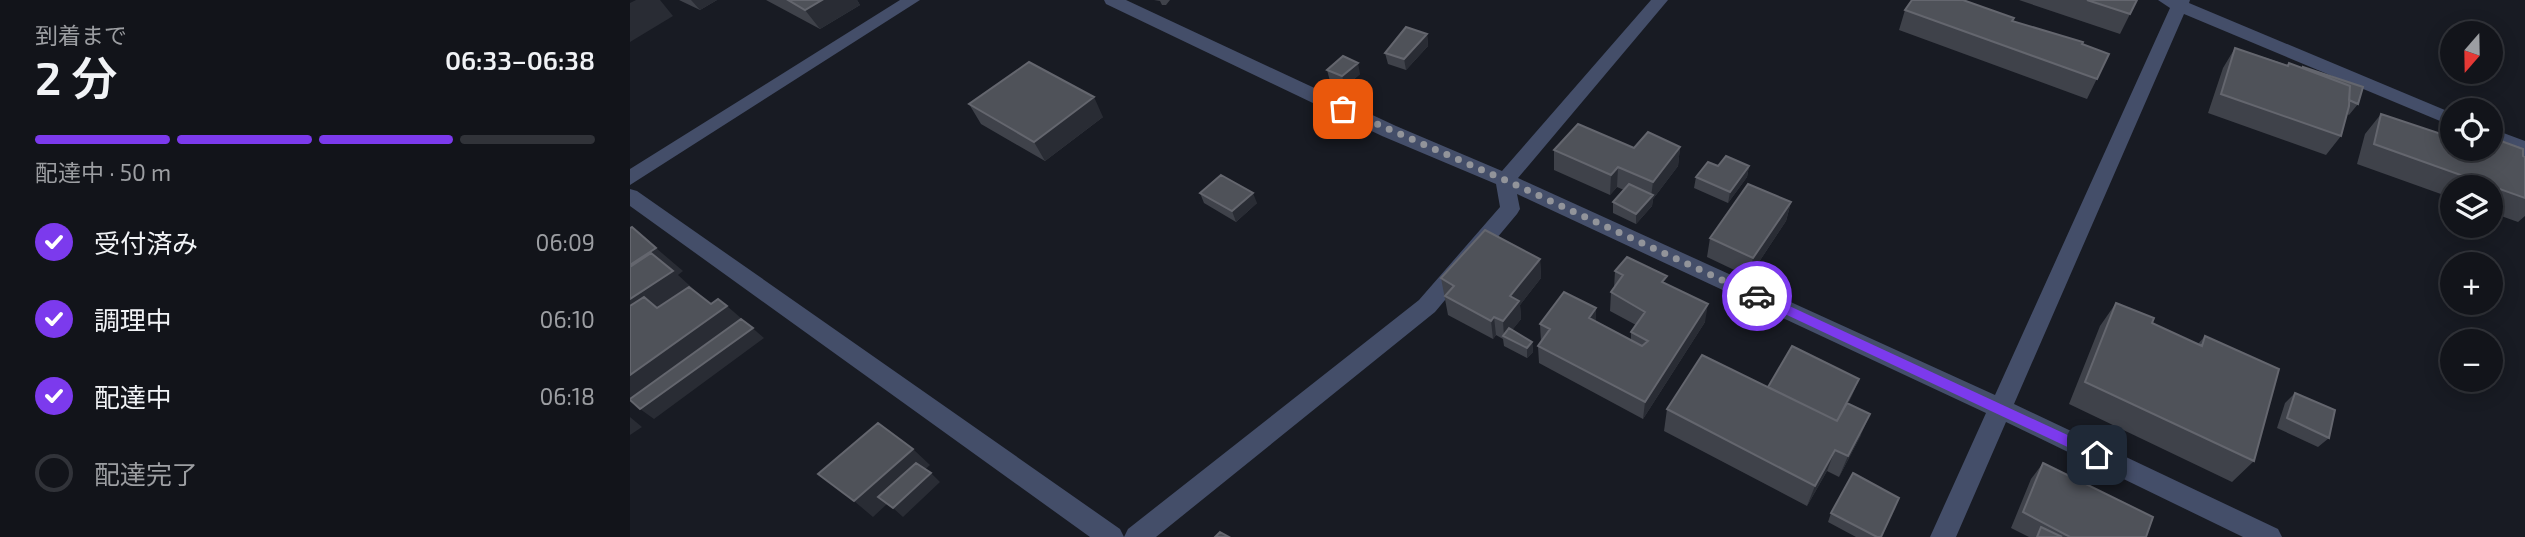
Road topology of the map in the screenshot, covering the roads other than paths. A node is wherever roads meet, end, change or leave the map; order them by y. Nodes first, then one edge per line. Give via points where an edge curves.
1 (912, 0) edge
2 (1112, 0) edge
3 (1660, 0) edge
4 (2176, 2) edge
5 (2440, 115) edge
6 (2503, 140) edge
7 (2525, 149) edge
8 (630, 178) edge
9 (1505, 180) junction
10 (630, 196) edge
11 (1999, 408) junction
12 (1111, 537) edge
13 (1137, 537) edge
14 (1943, 537) edge
15 (2269, 537) edge

1 - 8 street
2 - 9 street
3 - 9 street
4 - 5 street
4 - 11 street
6 - 7 street
9 - 11 street
9 - 13 street via 1510,209 1427,306
10 - 12 street
11 - 14 street
11 - 15 street

